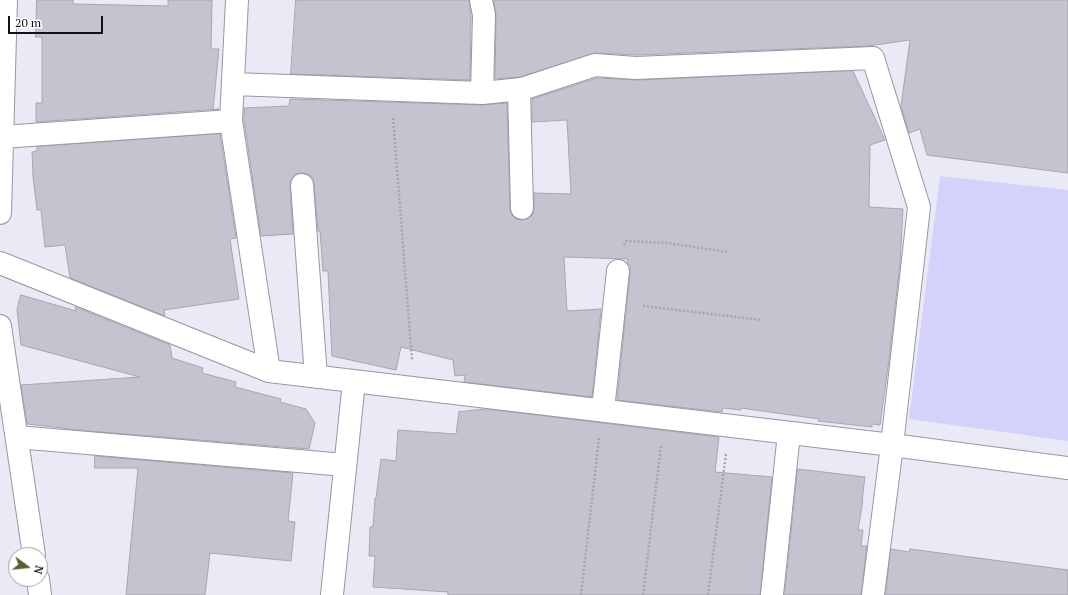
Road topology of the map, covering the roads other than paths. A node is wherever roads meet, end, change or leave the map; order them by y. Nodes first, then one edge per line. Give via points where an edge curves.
1 (6, 0) edge
2 (237, 0) edge
3 (481, 0) edge
4 (233, 84) junction
5 (519, 89) junction
6 (482, 93) junction
7 (231, 121) junction
8 (2, 137) junction
9 (302, 185) dead end
10 (522, 208) dead end
11 (0, 212) edge
12 (0, 263) edge
13 (618, 271) road end
14 (0, 326) edge
15 (269, 371) junction
16 (316, 376) junction
17 (354, 381) junction
18 (603, 410) junction
19 (789, 433) junction
20 (17, 437) junction
21 (892, 445) junction
22 (345, 466) junction
23 (1068, 468) edge
24 (33, 547) edge
25 (332, 595) edge
26 (772, 595) edge
27 (873, 595) edge

1 - 8 street
2 - 4 street
3 - 6 street via 484,15
4 - 6 street
4 - 7 street
5 - 6 street
5 - 10 street
5 - 21 street via 595,65 636,68 873,58 919,207
7 - 8 street
7 - 15 street
8 - 11 street
9 - 16 street
12 - 15 street
13 - 18 street
14 - 20 street
15 - 16 street
16 - 17 street
17 - 18 street
17 - 22 street
18 - 19 street
19 - 21 street
19 - 26 street
20 - 22 street
20 - 24 street
21 - 23 street
21 - 27 street
22 - 25 street

